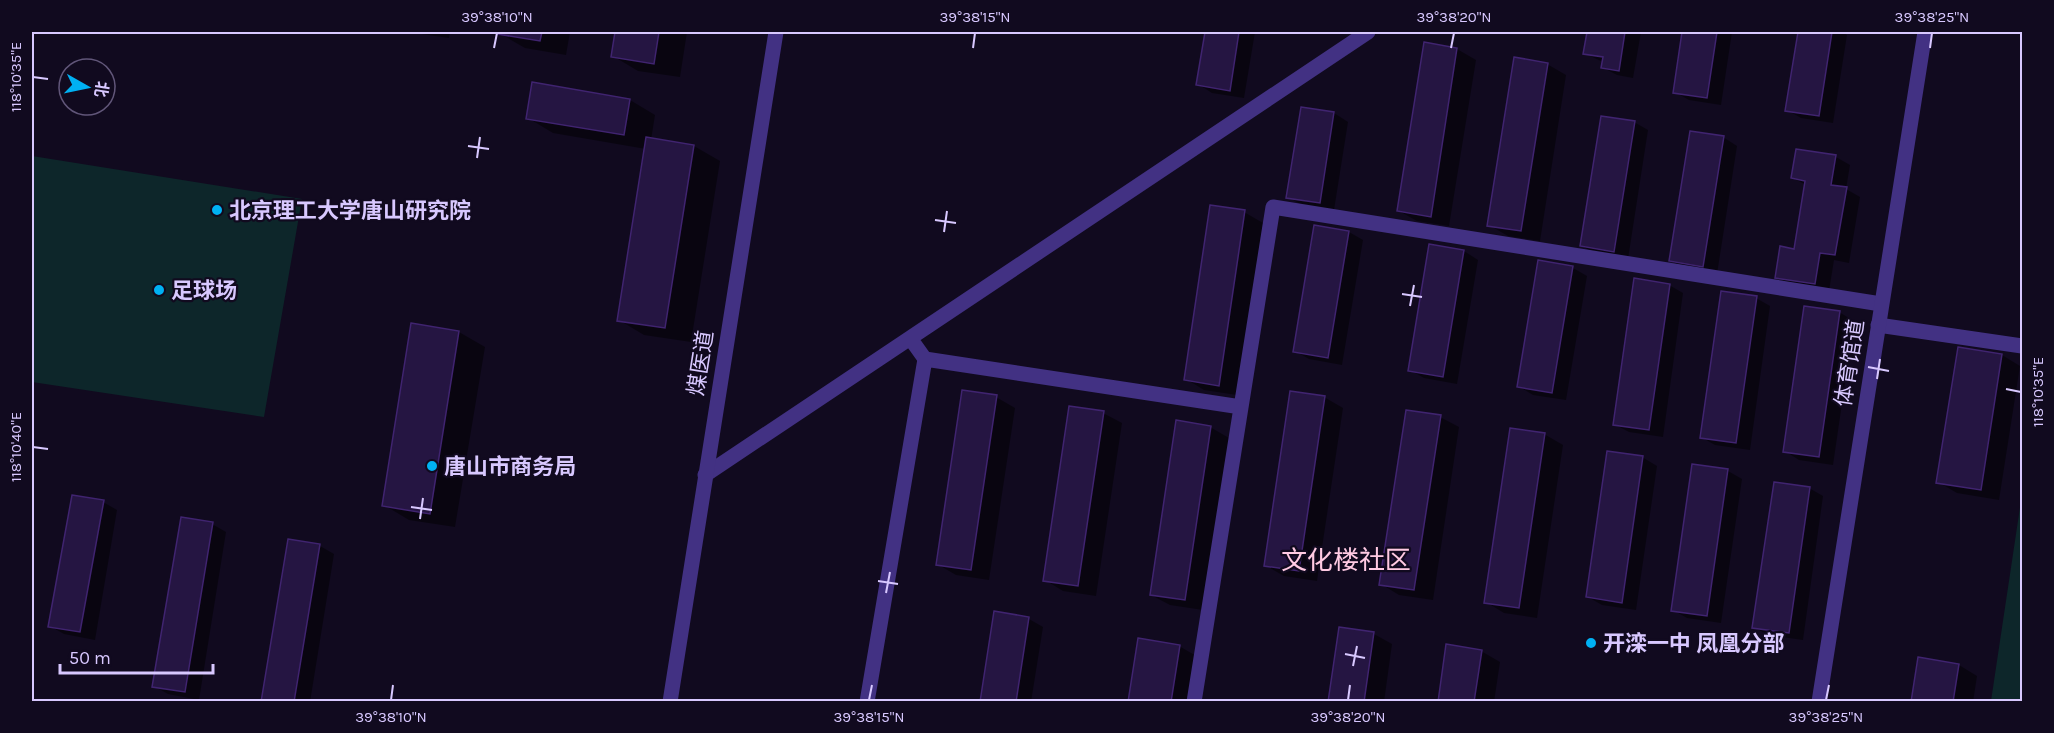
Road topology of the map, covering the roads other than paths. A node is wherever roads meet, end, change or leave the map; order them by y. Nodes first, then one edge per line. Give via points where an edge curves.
1 (776, 32) edge
2 (1368, 32) edge
3 (1925, 32) edge
4 (1881, 304) junction
5 (1878, 325) junction
6 (910, 338) junction
7 (2022, 346) edge
8 (926, 359) junction
9 (1241, 407) junction
10 (705, 475) junction
11 (670, 702) edge
12 (867, 702) edge
13 (1194, 702) edge
14 (1819, 702) edge

1 - 10 street, 煤医道
2 - 6 street
3 - 4 street, 体育馆道
4 - 5 street, 体育馆道
4 - 9 street via 1273,207
5 - 7 street
5 - 14 street, 体育馆道
6 - 8 street
6 - 10 street
8 - 9 street
8 - 12 street
9 - 13 street
10 - 11 street, 煤医道

